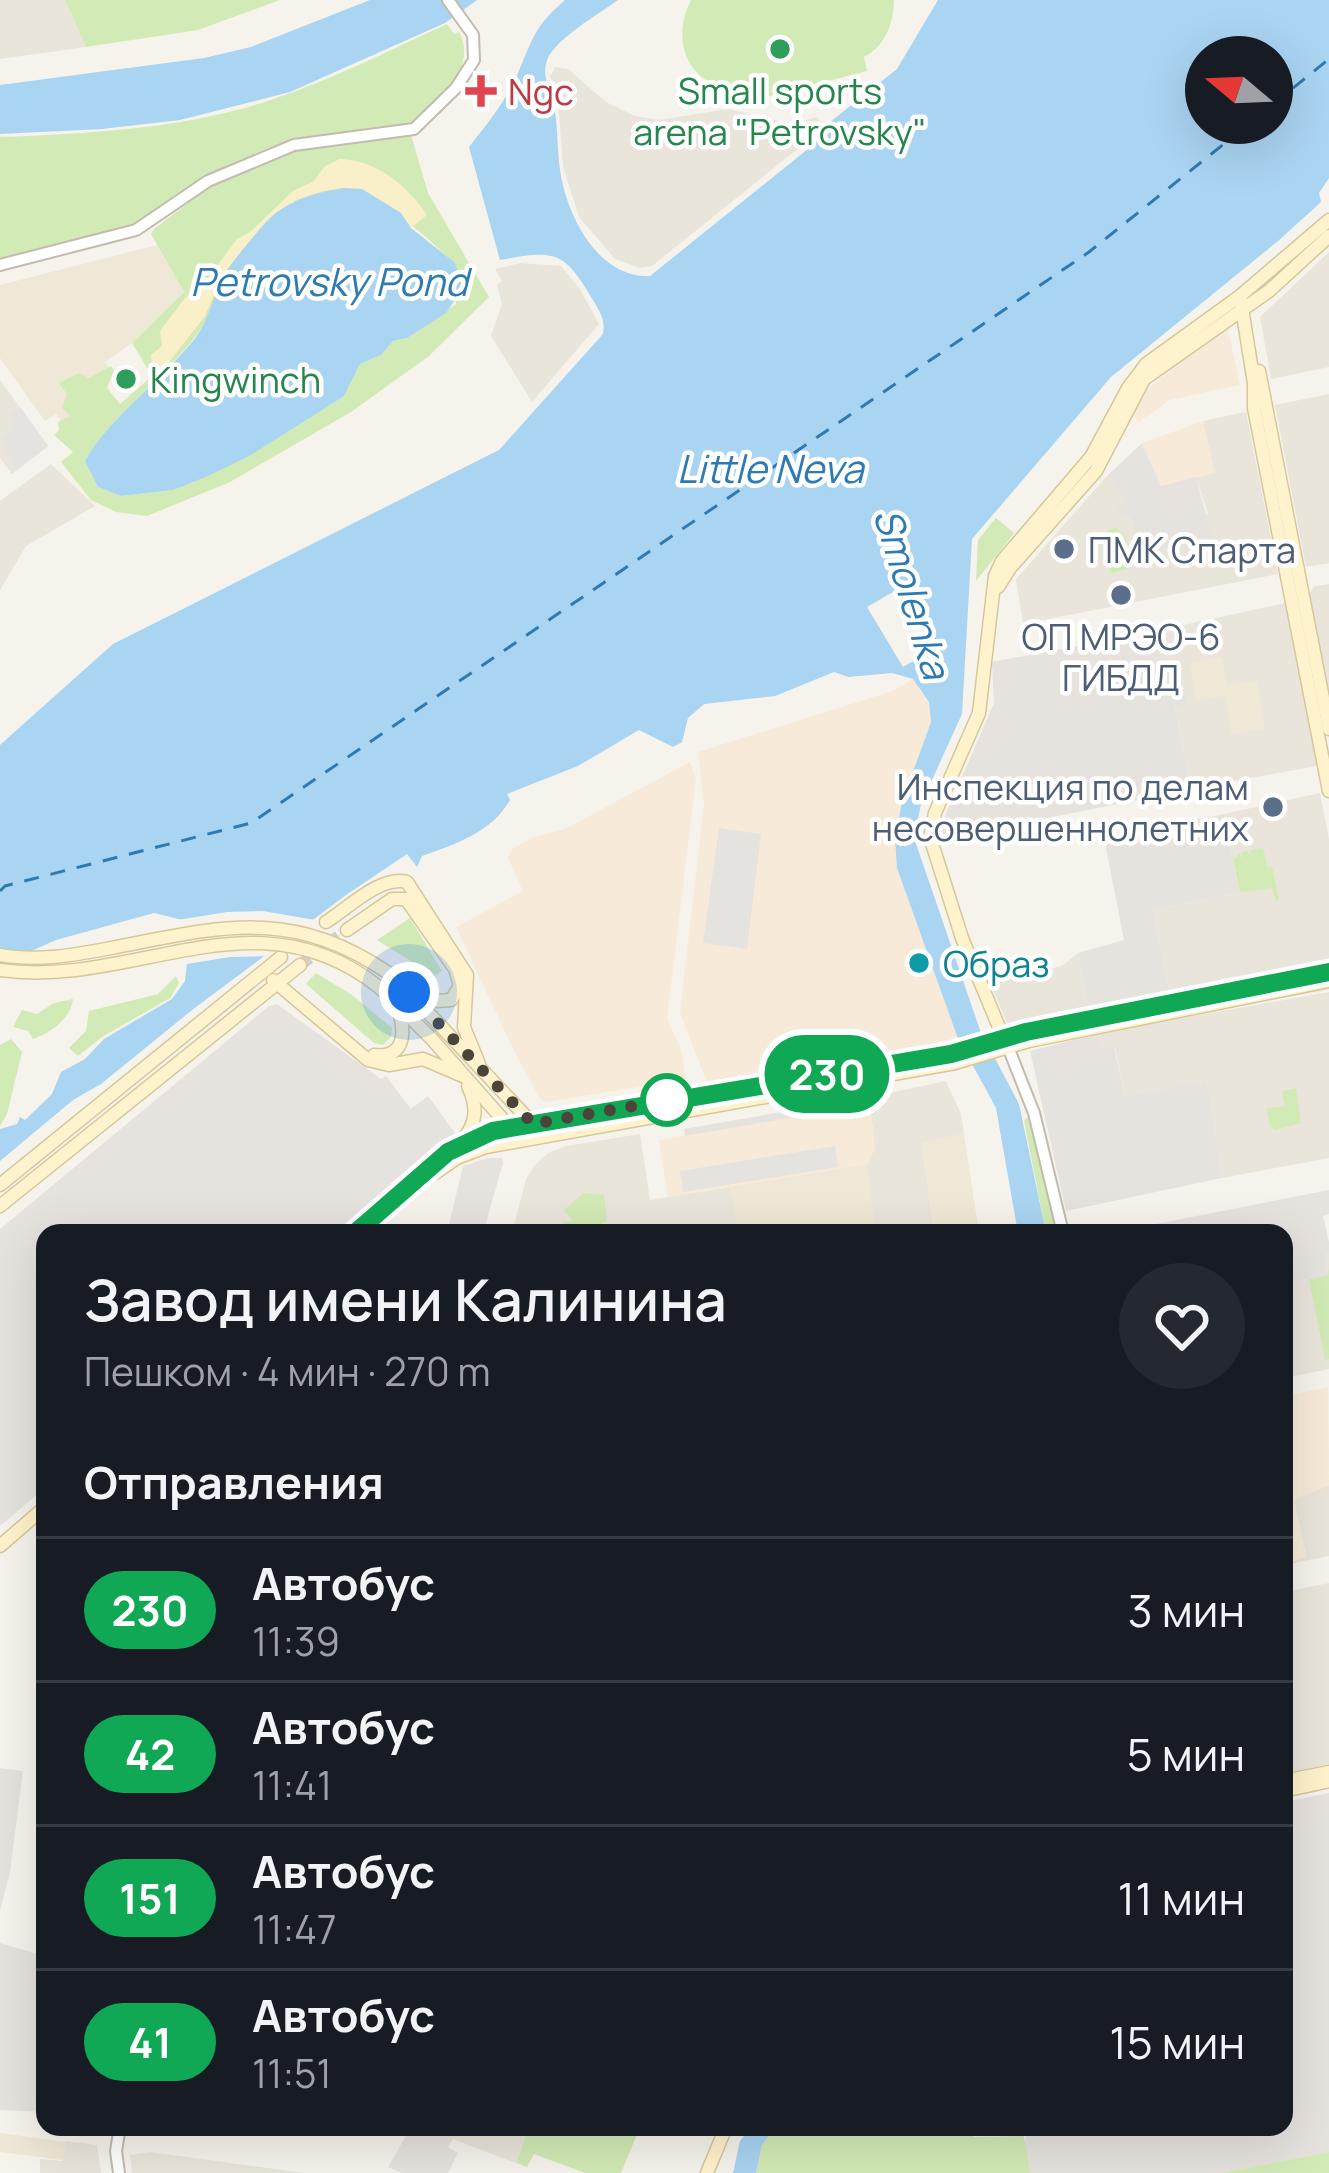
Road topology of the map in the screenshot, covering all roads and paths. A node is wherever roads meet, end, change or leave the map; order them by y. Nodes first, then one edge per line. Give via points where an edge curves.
1 (448, 0) edge
2 (1329, 220) edge
3 (1329, 236) edge
4 (0, 265) edge
5 (1245, 303) junction
6 (1329, 729) edge
7 (1329, 791) edge
8 (326, 922) dead end
9 (347, 930) tunnel mouth
10 (0, 955) edge
11 (281, 957) tunnel mouth
12 (266, 968) junction
13 (0, 970) edge
14 (1329, 972) edge
15 (390, 974) junction
16 (278, 981) junction
17 (1329, 981) edge
18 (296, 991) junction
19 (396, 1004) junction
20 (1006, 1043) junction
21 (967, 1054) junction
22 (479, 1064) junction
23 (464, 1078) junction
24 (533, 1124) junction
25 (510, 1128) junction
26 (522, 1140) junction
27 (454, 1148) junction
28 (0, 1185) edge
29 (1, 1206) edge
30 (372, 1224) edge
31 (374, 1224) edge
32 (1061, 1224) edge
33 (36, 1511) edge
34 (0, 1542) edge
35 (1329, 1772) edge
36 (1293, 1779) edge
37 (1329, 1781) edge
38 (1293, 1789) edge
39 (117, 2136) edge
40 (722, 2136) edge
41 (116, 2173) edge
42 (706, 2173) edge

1 - 4 street via 473,35 474,60 414,129 294,145 208,182 136,230
2 - 5 main road
3 - 5 main road
5 - 6 main road
5 - 7 main road via 1253,408
5 - 20 main road via 1144,379 1096,471 993,596 979,713 930,837
8 - 22 main road via 393,880 412,886 467,975 464,1027
9 - 15 main road via 400,897 460,986 451,1000 436,1001
10 - 15 main road, bridge via 56,957 262,927 314,934
11 - 12 main road
12 - 16 main road
12 - 28 main road
13 - 19 main road, bridge via 59,972 263,941 320,952
14 - 20 main road
15 - 22 main road
16 - 18 main road
16 - 18 main road via 300,964
16 - 23 main road via 368,1060 423,1059
16 - 29 main road
17 - 20 main road
18 - 19 main road via 384,1057 404,1040
19 - 23 main road
20 - 21 main road
20 - 32 street via 1034,1114
21 - 24 main road
21 - 26 main road
22 - 24 main road
23 - 25 main road
23 - 27 main road via 475,1118
24 - 25 main road
24 - 26 main road
25 - 26 main road
25 - 27 main road
26 - 31 main road via 451,1162
27 - 30 main road
33 - 34 main road
35 - 36 main road
37 - 38 main road
39 - 41 street
40 - 42 main road

